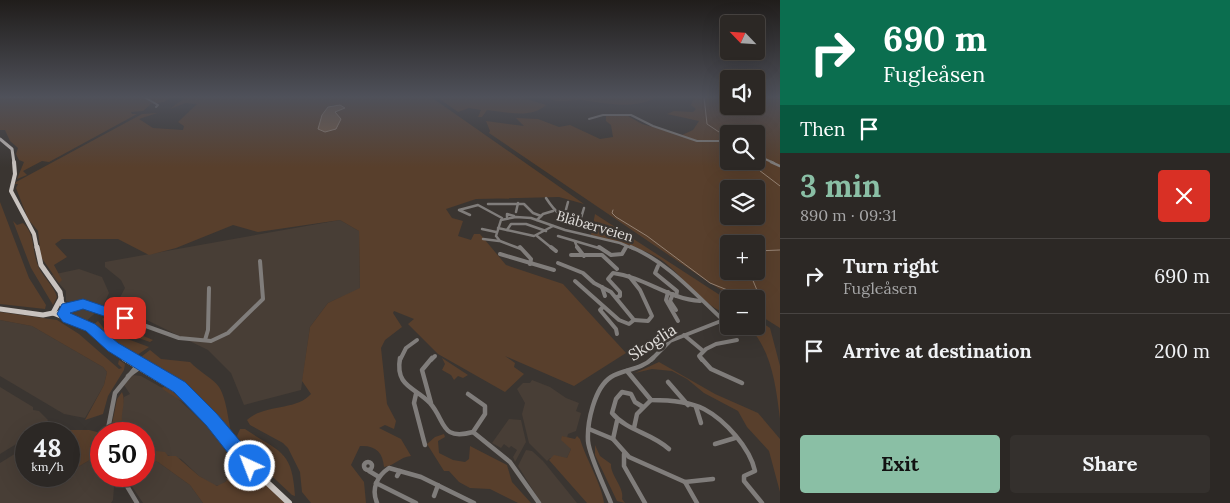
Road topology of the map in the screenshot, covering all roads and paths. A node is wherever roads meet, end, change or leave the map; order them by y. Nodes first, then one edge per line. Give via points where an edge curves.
1 (642, 120) edge
2 (0, 139) edge
3 (720, 141) edge
4 (765, 159) edge
5 (780, 166) edge
6 (546, 198) dead end
7 (568, 202) dead end
8 (518, 203) junction
9 (488, 204) dead end
10 (584, 208) dead end
11 (553, 211) junction
12 (516, 212) dead end
13 (470, 215) dead end
14 (541, 216) junction
15 (564, 217) junction
16 (503, 219) junction
17 (537, 220) junction
18 (552, 226) junction
19 (498, 228) junction
20 (482, 229) dead end
21 (507, 230) junction
22 (546, 231) junction
23 (496, 232) junction
24 (537, 236) junction
25 (558, 236) dead end
26 (483, 239) dead end
27 (500, 241) junction
28 (575, 242) junction
29 (627, 246) junction
30 (556, 251) dead end
31 (500, 254) dead end
32 (604, 254) junction
33 (571, 255) dead end
34 (584, 256) junction
35 (260, 261) dead end
36 (558, 263) dead end
37 (530, 264) junction
38 (658, 266) dead end
39 (617, 269) dead end
40 (554, 270) dead end
41 (629, 276) junction
42 (575, 281) dead end
43 (209, 288) dead end
44 (602, 288) junction
45 (672, 294) junction
46 (605, 296) dead end
47 (61, 298) junction
48 (617, 298) junction
49 (700, 301) junction
50 (603, 307) junction
51 (64, 308) junction
52 (1, 309) edge
53 (676, 310) dead end
54 (55, 311) junction
55 (720, 317) edge
56 (67, 319) junction
57 (634, 320) junction
58 (720, 320) edge
59 (678, 321) dead end
60 (617, 334) dead end
61 (684, 335) junction
62 (205, 340) junction
63 (417, 340) dead end
64 (737, 340) dead end
65 (702, 350) junction
66 (435, 356) dead end
67 (140, 366) junction
68 (627, 371) junction
69 (668, 382) dead end
70 (742, 383) dead end
71 (416, 394) junction
72 (468, 394) dead end
73 (651, 400) junction
74 (431, 404) junction
75 (688, 406) junction
76 (696, 406) junction
77 (643, 407) junction
78 (617, 421) junction
79 (109, 422) edge
80 (701, 423) dead end
81 (589, 428) junction
82 (634, 428) junction
83 (474, 432) junction
84 (735, 438) junction
85 (613, 439) junction
86 (715, 444) dead end
87 (425, 445) dead end
88 (669, 449) dead end
89 (624, 454) junction
90 (369, 471) dead end
91 (379, 477) junction
92 (713, 479) dead end
93 (686, 482) junction
94 (376, 483) junction
95 (438, 485) junction
96 (128, 487) edge
97 (434, 496) dead end
98 (137, 503) edge
99 (289, 503) edge
100 (377, 503) edge
101 (416, 503) edge
102 (473, 503) edge
103 (538, 503) edge
104 (611, 503) edge
105 (645, 503) edge
106 (697, 503) edge
107 (762, 503) edge

1 - 3 street via 697,141
2 - 47 main road via 12,149 15,174 11,191 34,234 42,267 60,291
4 - 5 street
6 - 11 street
7 - 15 street
8 - 9 street
8 - 12 street
8 - 14 street
10 - 15 street via 580,219
11 - 14 street
11 - 15 street
13 - 16 street via 460,210 481,205
14 - 17 street
16 - 17 street, Blåbærveien via 517,216
16 - 19 street
17 - 18 street, Blåbærveien
18 - 22 street
18 - 29 street, Blåbærveien
19 - 21 street
19 - 23 street
20 - 23 street
21 - 22 street via 511,224 523,223
21 - 24 street
22 - 24 street
23 - 27 street
24 - 30 street
25 - 28 street
26 - 27 street
27 - 37 street via 521,247 531,259
28 - 32 street via 601,248
28 - 34 street
29 - 32 street via 620,255
29 - 49 street, Blåbærveien via 662,264
31 - 37 street
32 - 34 street
32 - 39 street
33 - 34 street
35 - 62 street via 264,297 261,302 224,336
36 - 44 street via 583,272
37 - 40 street
38 - 45 street via 654,274 674,287 677,291
41 - 45 street
41 - 48 street via 616,273 608,277 620,292
41 - 57 street via 640,290 652,316 648,322
42 - 50 street
43 - 62 street
44 - 46 street
44 - 48 street
45 - 49 street via 689,301
45 - 53 street via 670,301
45 - 59 street via 666,300
47 - 51 main road
47 - 54 main road
48 - 57 street
49 - 55 street, Blåbærveien
50 - 57 street via 623,323 629,324
50 - 60 street via 600,310
51 - 54 main road
51 - 56 main road
51 - 62 street via 87,305 179,338
52 - 54 main road via 39,314
54 - 56 main road
56 - 67 main road via 91,328 122,357
58 - 61 street, Skoglia
61 - 65 street
61 - 68 street, Skoglia via 667,343 646,364
63 - 71 street via 403,350 399,362 404,382
64 - 65 street
65 - 70 street via 699,356 705,364
66 - 74 street via 422,370 432,397
67 - 79 street via 114,395
67 - 99 main road via 176,384 211,419 241,458
68 - 73 street
68 - 81 street, Skoglia via 602,386
69 - 75 street
71 - 74 street
71 - 87 street via 414,402
72 - 83 street via 480,400 486,410
73 - 75 street
73 - 77 street
74 - 83 street via 450,432
75 - 76 street
76 - 80 street
76 - 84 street via 716,417
77 - 78 street via 630,394 622,392 616,399 612,414
77 - 82 street via 636,416
78 - 82 street
78 - 85 street
81 - 85 street
81 - 104 street, Skoglia via 589,448
82 - 88 street via 656,438
83 - 103 street via 510,462
84 - 86 street
84 - 107 street via 753,460 755,470 744,476 744,481
85 - 89 street
89 - 93 street
89 - 105 street via 624,466
90 - 91 street
91 - 94 street
91 - 95 street via 387,468 398,474 413,474
92 - 93 street
93 - 106 street
94 - 100 street via 374,496
94 - 101 street
95 - 97 street
95 - 102 street
96 - 98 street

